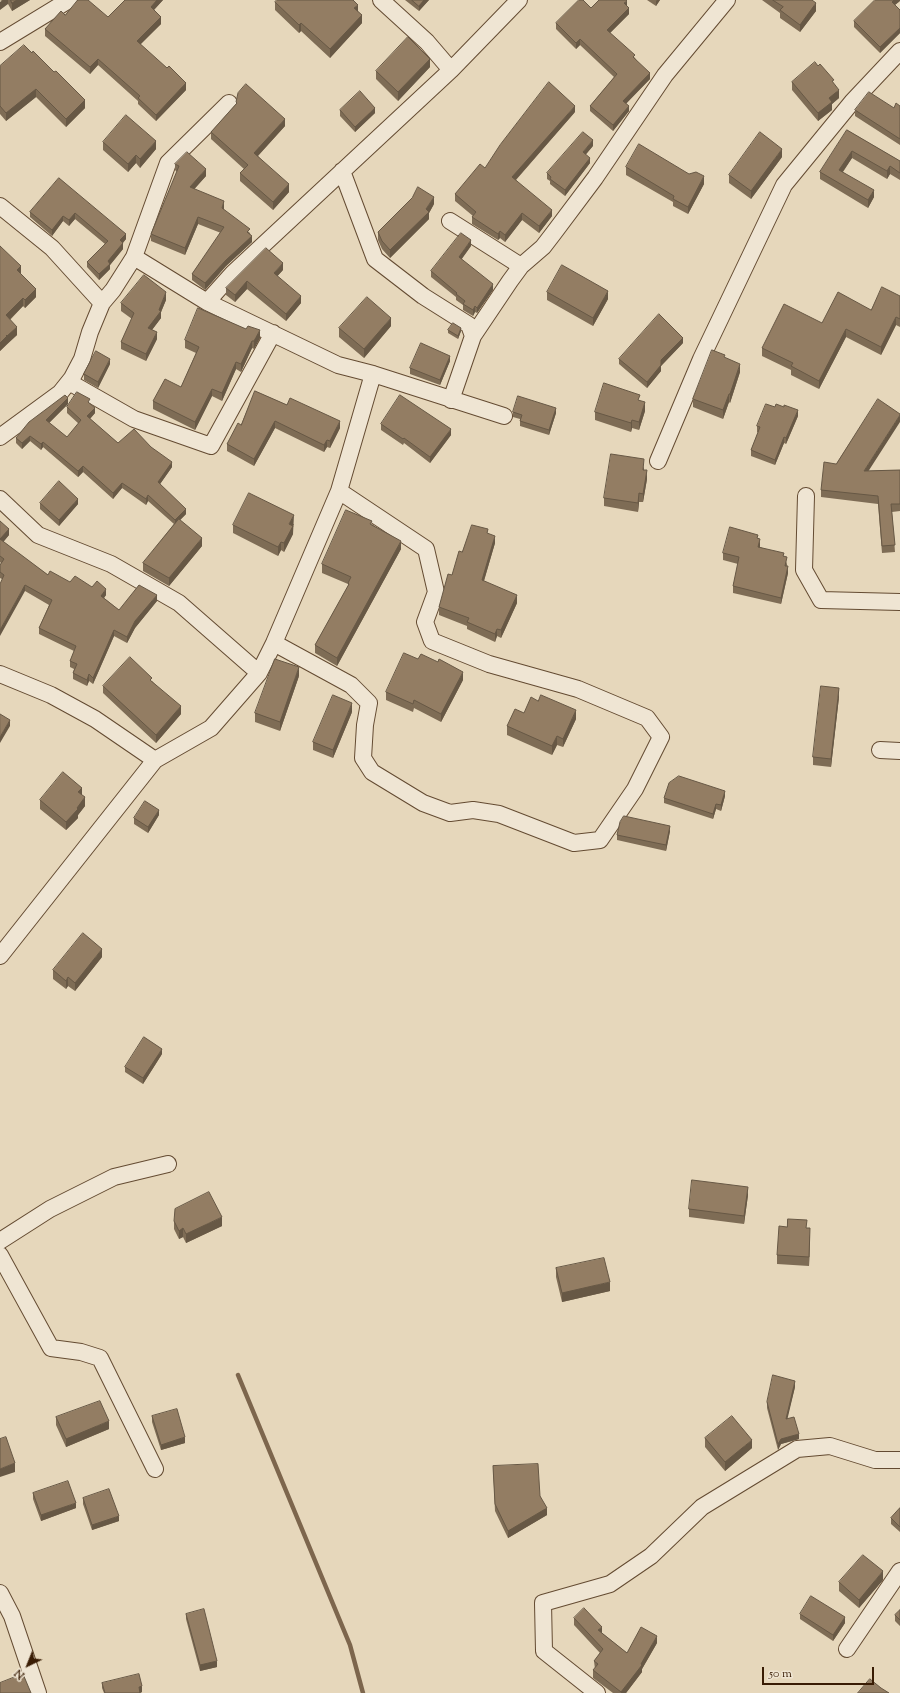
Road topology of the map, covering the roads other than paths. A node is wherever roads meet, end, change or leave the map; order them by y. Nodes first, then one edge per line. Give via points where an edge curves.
1 (69, 0) edge
2 (381, 0) edge
3 (519, 0) edge
4 (728, 0) edge
5 (0, 42) edge
6 (900, 51) edge
7 (451, 70) junction
8 (229, 103) dead end
9 (342, 171) junction
10 (0, 206) edge
11 (450, 222) dead end
12 (134, 257) junction
13 (521, 266) junction
14 (207, 302) junction
15 (102, 303) junction
16 (273, 333) junction
17 (473, 336) junction
18 (373, 374) junction
19 (69, 382) junction
20 (451, 400) junction
21 (504, 416) dead end
22 (0, 437) edge
23 (658, 461) dead end
24 (339, 491) junction
25 (806, 496) dead end
26 (0, 499) edge
27 (900, 602) edge
28 (274, 643) junction
29 (259, 673) junction
30 (1, 676) edge
31 (880, 750) dead end
32 (900, 751) edge
33 (156, 760) junction
34 (0, 956) edge
35 (168, 1164) dead end
36 (0, 1241) edge
37 (0, 1255) edge
38 (900, 1460) edge
39 (155, 1468) dead end
40 (900, 1571) edge
41 (0, 1593) edge
42 (847, 1649) dead end
43 (38, 1693) edge
44 (597, 1693) edge

1 - 5 street
2 - 7 street via 427,42
3 - 7 street
4 - 13 street via 665,75 553,234
6 - 23 street via 852,102 784,185 701,359
7 - 9 street
8 - 12 street via 168,163
9 - 14 street via 233,273
9 - 17 street via 375,259 423,296 469,325
10 - 15 street via 52,248
11 - 13 street
12 - 14 street
12 - 15 street
13 - 17 street
14 - 16 street
15 - 19 street via 82,359
16 - 18 street via 338,365
16 - 19 street via 211,446 134,419
17 - 20 street
18 - 20 street
18 - 24 street
19 - 22 street via 60,392
20 - 21 street
24 - 28 street
24 - 28 street via 426,549 436,592 425,622 432,641 489,664 578,689 647,718 661,737 635,789 600,840 574,843 499,814 473,810 450,813 423,803 372,772 363,758 369,703 351,685
25 - 27 street via 804,570 821,600
26 - 29 street via 38,534 111,564 179,603
28 - 29 street
29 - 33 street via 211,728
30 - 33 street via 52,695 95,718
31 - 32 street
33 - 34 street
35 - 36 street via 114,1177 50,1209
37 - 39 street via 51,1348 81,1352 100,1358
38 - 44 street via 875,1460 830,1446 797,1450 702,1507 651,1556 610,1584 543,1603 544,1651
40 - 42 street
41 - 43 street via 12,1616

